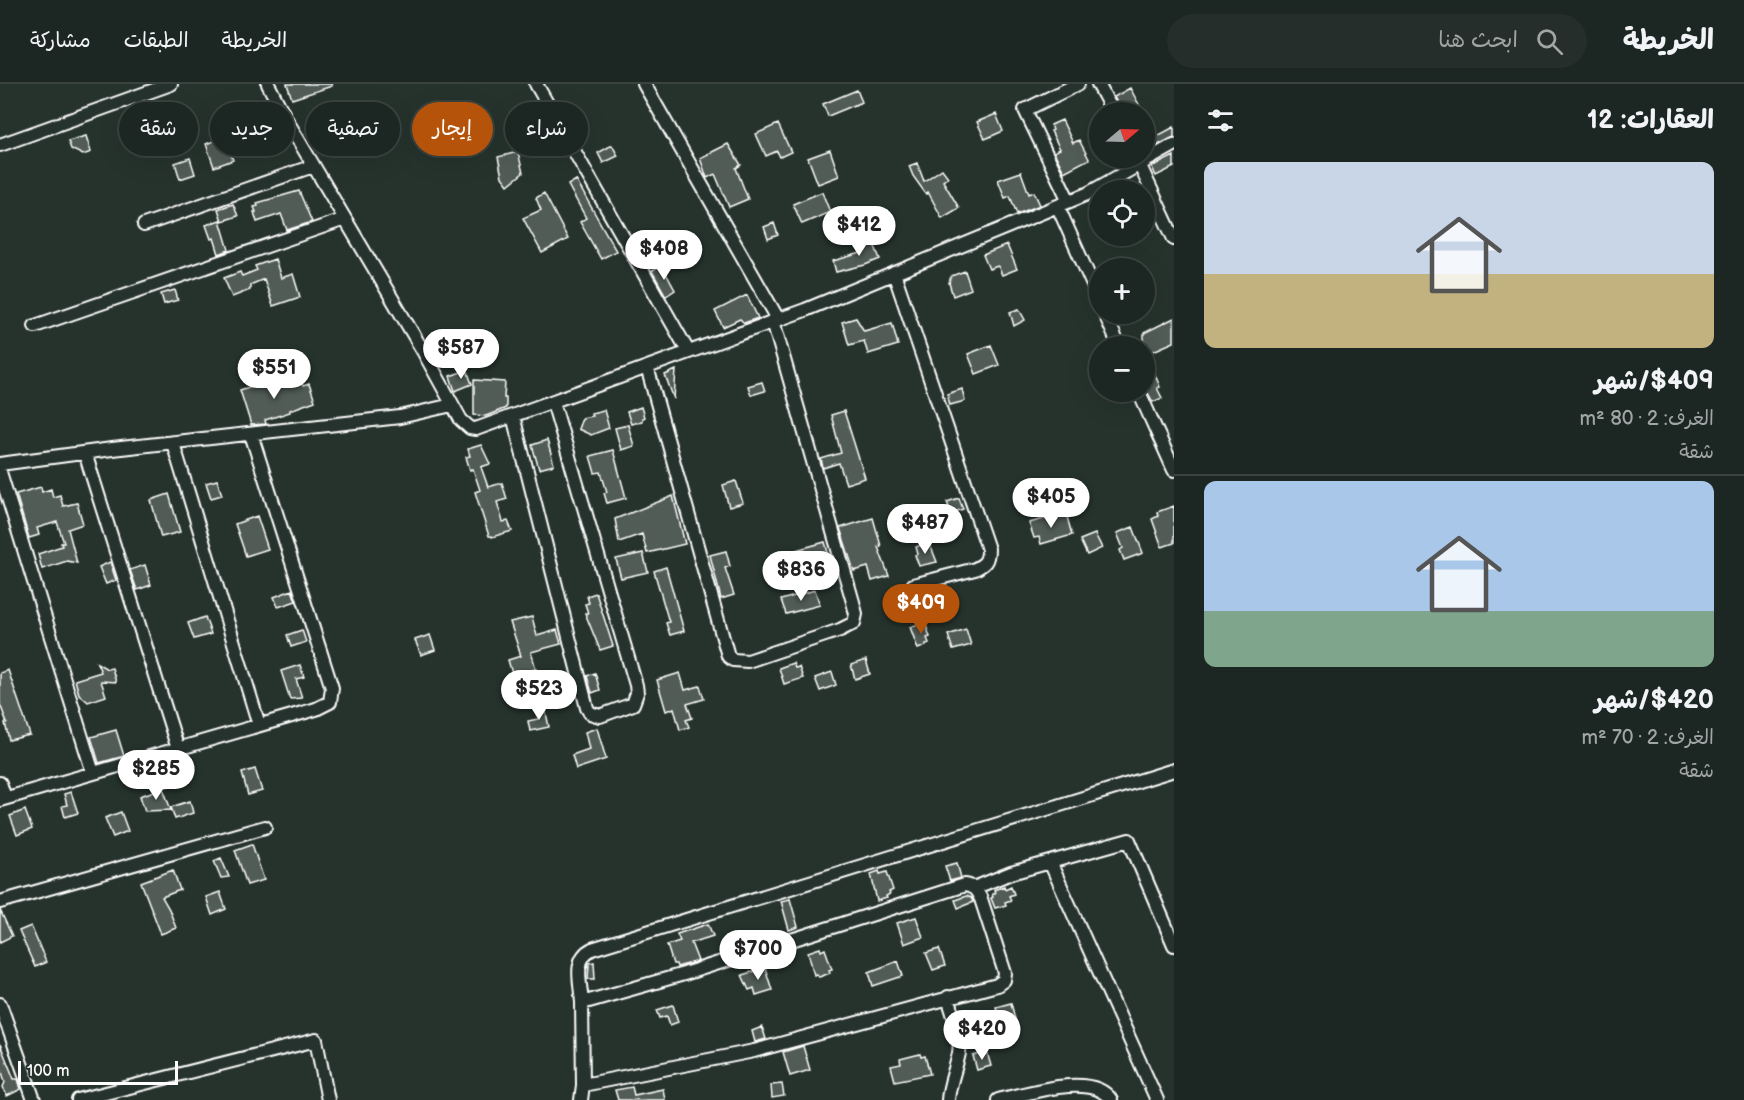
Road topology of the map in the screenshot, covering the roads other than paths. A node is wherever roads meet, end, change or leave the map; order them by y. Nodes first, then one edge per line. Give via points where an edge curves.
1 (171, 84) edge
2 (268, 84) edge
3 (536, 84) edge
4 (644, 84) edge
5 (1078, 84) edge
6 (1098, 84) edge
7 (1108, 102) edge
8 (0, 145) edge
9 (1174, 145) edge
10 (1155, 153) edge
11 (314, 166) junction
12 (1128, 168) edge
13 (1141, 168) edge
14 (1064, 204) junction
15 (345, 219) junction
16 (144, 225) dead end
17 (1174, 239) edge
18 (1089, 271) edge
19 (894, 273) junction
20 (776, 320) junction
21 (35, 326) dead end
22 (688, 351) junction
23 (647, 367) junction
24 (553, 402) junction
25 (1145, 402) edge
26 (452, 405) junction
27 (513, 416) junction
28 (251, 434) junction
29 (173, 443) junction
30 (1168, 444) edge
31 (85, 453) junction
32 (0, 464) edge
33 (1174, 470) edge
34 (0, 472) edge
35 (913, 585) dead end
36 (259, 725) junction
37 (178, 749) junction
38 (1174, 770) edge
39 (93, 773) junction
40 (0, 783) edge
41 (3, 799) edge
42 (264, 827) dead end
43 (1050, 862) junction
44 (974, 888) junction
45 (0, 902) edge
46 (1174, 945) edge
47 (948, 997) junction
48 (582, 1003) junction
49 (0, 1006) edge
50 (583, 1085) junction
51 (34, 1100) edge
52 (78, 1100) edge
53 (328, 1100) edge
54 (581, 1100) edge
55 (948, 1100) edge
56 (998, 1100) edge
57 (1112, 1100) edge
58 (1157, 1100) edge

1 - 8 street
2 - 11 street
3 - 22 street
4 - 20 street
5 - 14 street via 1025,110
6 - 7 street
9 - 10 street
11 - 15 street
11 - 16 street
12 - 14 street via 1087,195
13 - 17 street
14 - 18 street
14 - 19 street
15 - 21 street
15 - 26 street
19 - 20 street
19 - 35 street via 988,549 988,559 975,569
20 - 22 street
20 - 23 street via 854,602 854,623 840,630 748,661 728,656
22 - 23 street
23 - 24 street
24 - 27 street
24 - 27 street via 636,685 633,704 600,716 587,708
25 - 30 street
26 - 27 street via 470,428
26 - 28 street via 400,417
28 - 29 street
28 - 36 street via 332,692 325,705
29 - 31 street
29 - 36 street
30 - 33 street
31 - 32 street
31 - 37 street
34 - 39 street
36 - 37 street
37 - 39 street
38 - 48 street via 584,953 579,964
39 - 41 street
40 - 41 street
42 - 45 street
43 - 44 street
43 - 46 street via 1129,840
43 - 58 street
44 - 47 street via 1005,976 997,985
44 - 48 street via 965,885
47 - 50 street via 754,1051
47 - 55 street via 960,1052
48 - 50 street
49 - 51 street
50 - 54 street
52 - 53 street via 316,1040
56 - 57 street via 1068,1086 1089,1086 1108,1094

